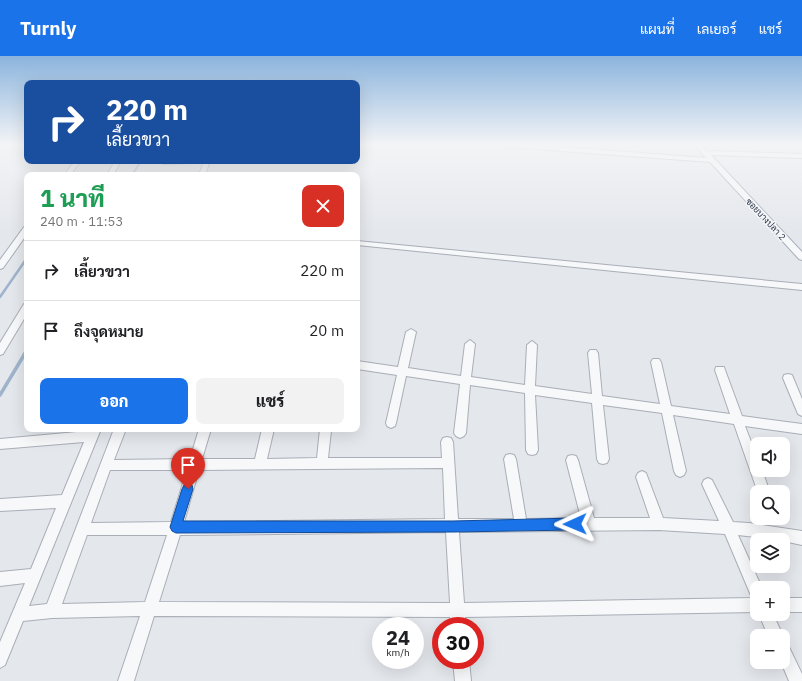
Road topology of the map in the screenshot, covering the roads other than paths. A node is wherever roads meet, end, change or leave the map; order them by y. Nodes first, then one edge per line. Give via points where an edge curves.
1 (724, 174) edge
2 (24, 233) edge
3 (360, 243) edge
4 (802, 257) edge
5 (0, 266) edge
6 (802, 286) edge
7 (24, 311) edge
8 (411, 332) dead end
9 (470, 344) dead end
10 (532, 345) dead end
11 (0, 351) edge
12 (593, 354) dead end
13 (656, 362) dead end
14 (360, 365) edge
15 (720, 370) dead end
16 (403, 371) junction
17 (788, 378) dead end
18 (466, 381) junction
19 (530, 390) junction
20 (596, 399) junction
21 (666, 409) junction
22 (802, 411) edge
23 (737, 420) junction
24 (391, 423) dead end
25 (802, 429) edge
26 (119, 432) edge
27 (204, 432) edge
28 (267, 432) edge
29 (325, 432) edge
30 (460, 432) dead end
31 (94, 433) edge
32 (447, 442) dead end
33 (0, 444) edge
34 (532, 450) dead end
35 (510, 459) dead end
36 (603, 459) dead end
37 (572, 460) dead end
38 (449, 463) junction
39 (196, 464) junction
40 (260, 464) junction
41 (322, 464) junction
42 (108, 465) junction
43 (680, 471) dead end
44 (642, 477) dead end
45 (708, 484) dead end
46 (761, 485) edge
47 (66, 501) junction
48 (0, 505) edge
49 (589, 524) junction
50 (659, 524) junction
51 (521, 525) junction
52 (453, 526) junction
53 (176, 527) junction
54 (729, 528) junction
55 (84, 529) junction
56 (802, 538) edge
57 (35, 575) junction
58 (0, 579) edge
59 (751, 581) edge
60 (750, 605) edge
61 (790, 605) edge
62 (802, 605) edge
63 (149, 609) junction
64 (457, 610) junction
65 (52, 611) junction
66 (20, 614) junction
67 (457, 617) edge
68 (0, 660) edge
69 (790, 666) edge
70 (461, 669) edge
71 (126, 681) edge
72 (462, 681) edge
73 (797, 681) edge

1 - 4 street, ซอยบางปลา 2
2 - 5 street
3 - 6 street
7 - 11 street
8 - 16 street
9 - 18 street
10 - 19 street
12 - 20 street
13 - 21 street
14 - 16 street
15 - 23 street
16 - 18 street
16 - 24 street
17 - 22 street
18 - 19 street
18 - 30 street
19 - 20 street
19 - 34 street
20 - 21 street
20 - 36 street
21 - 23 street
21 - 43 street
23 - 25 street
23 - 46 street
26 - 42 street
27 - 39 street
28 - 40 street
29 - 41 street
31 - 33 street
31 - 47 street
32 - 38 street
35 - 51 street
37 - 49 street
38 - 41 street
38 - 52 street
39 - 40 street
39 - 42 street
39 - 53 street
40 - 41 street
42 - 55 street
44 - 50 street
45 - 54 street
47 - 48 street
47 - 57 street
49 - 50 street
49 - 51 street
50 - 54 street
51 - 52 street
52 - 53 street
52 - 64 street
53 - 55 street
53 - 63 street
54 - 56 street
54 - 59 street
55 - 65 street
57 - 58 street
57 - 66 street
60 - 64 street
61 - 62 street
63 - 64 street
63 - 65 street
63 - 71 street
64 - 67 street
65 - 66 street
66 - 68 street
69 - 73 street
70 - 72 street

